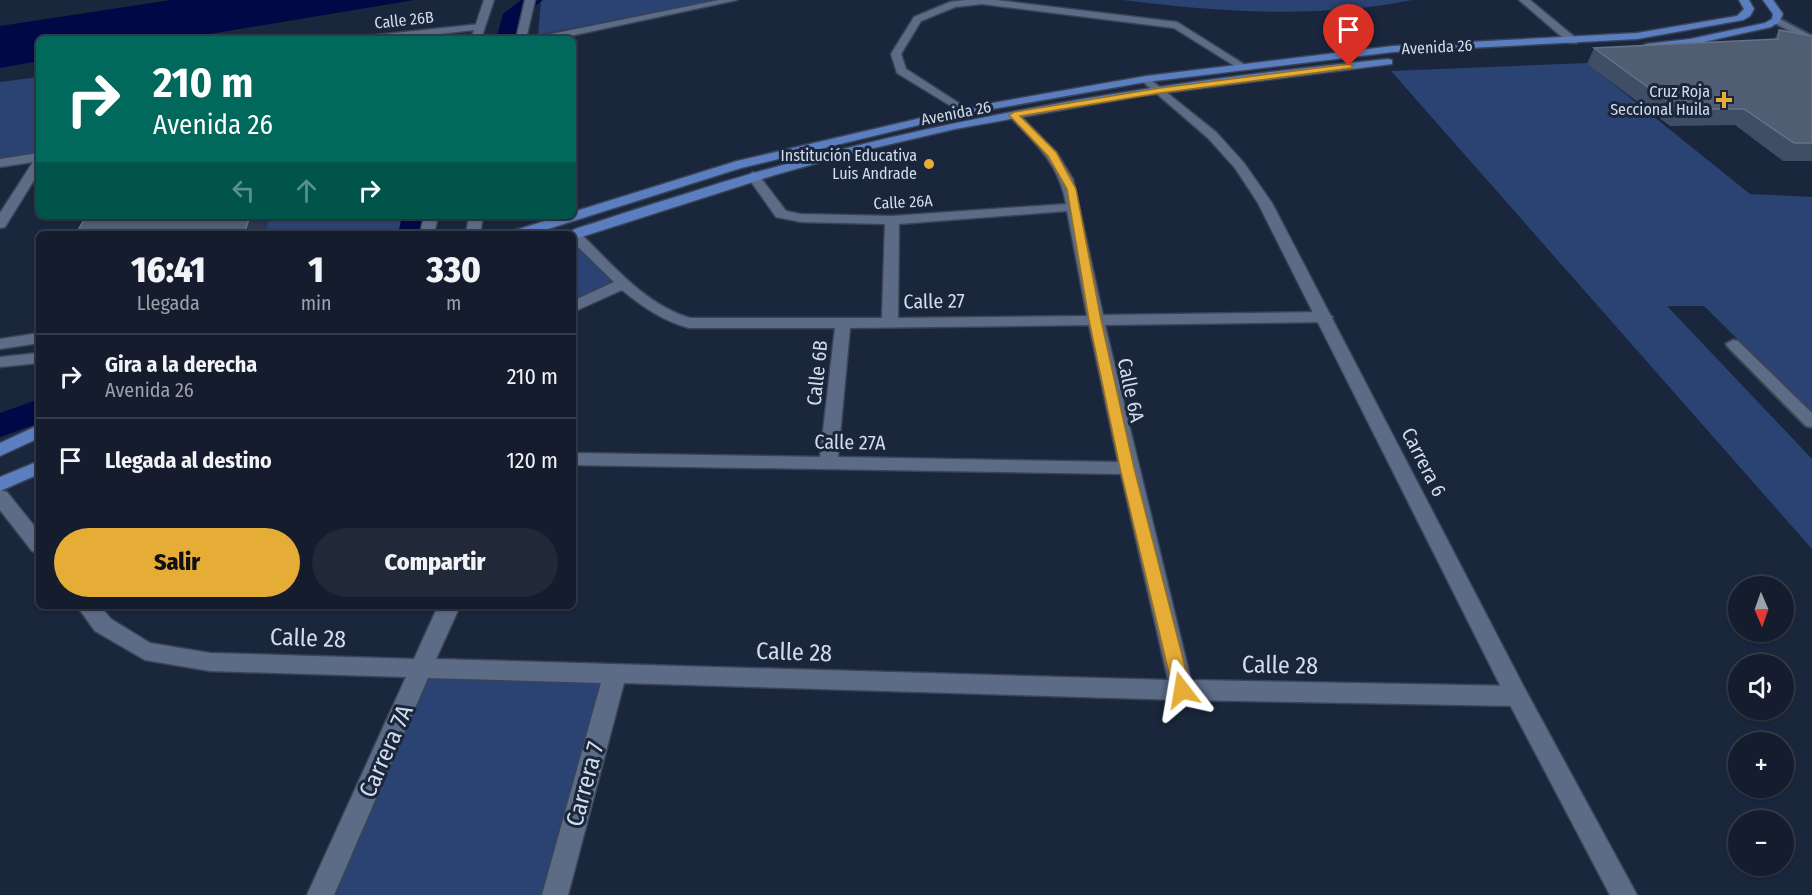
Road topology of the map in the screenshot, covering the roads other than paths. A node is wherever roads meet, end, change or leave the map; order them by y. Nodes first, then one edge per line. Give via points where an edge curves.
1 (489, 0) edge
2 (530, 0) edge
3 (732, 0) edge
4 (935, 0) edge
5 (1524, 0) edge
6 (1744, 0) edge
7 (1768, 0) edge
8 (953, 4) junction
9 (1776, 20) junction
10 (480, 27) junction
11 (395, 36) edge
12 (477, 36) edge
13 (522, 36) edge
14 (557, 36) edge
15 (1812, 40) edge
16 (1573, 41) junction
17 (1612, 50) edge
18 (1488, 56) dead end
19 (1242, 66) junction
20 (1153, 85) junction
21 (964, 111) junction
22 (1014, 115) junction
23 (36, 158) edge
24 (0, 163) edge
25 (36, 167) edge
26 (753, 176) junction
27 (1073, 207) junction
28 (576, 216) edge
29 (565, 219) edge
30 (892, 220) junction
31 (0, 224) edge
32 (527, 231) edge
33 (576, 234) edge
34 (576, 237) edge
35 (626, 284) junction
36 (576, 306) edge
37 (1325, 317) junction
38 (1095, 320) junction
39 (843, 323) junction
40 (890, 323) junction
41 (36, 338) edge
42 (0, 344) edge
43 (1733, 344) dead end
44 (36, 358) edge
45 (6, 361) edge
46 (1812, 422) edge
47 (36, 432) edge
48 (0, 450) edge
49 (576, 459) edge
50 (828, 464) junction
51 (36, 468) edge
52 (1127, 468) junction
53 (0, 484) edge
54 (0, 497) edge
55 (36, 542) edge
56 (90, 609) edge
57 (448, 609) edge
58 (423, 668) junction
59 (615, 673) junction
60 (1182, 690) junction
61 (1517, 696) junction
62 (320, 895) edge
63 (555, 895) edge
64 (1624, 895) edge

1 - 10 street
2 - 13 street
3 - 14 street
4 - 8 street
5 - 16 street
6 - 16 main road, Avenida 26 via 1749,9 1747,14 1728,22
7 - 9 main road via 1778,14
8 - 19 street via 1016,4 1177,25
8 - 21 street via 917,19 896,54 901,71
9 - 15 lane
9 - 17 main road via 1754,30 1711,38
10 - 11 street, Calle 26B
10 - 12 street
16 - 19 main road, Avenida 26 via 1393,49
18 - 20 main road, Avenida 26 via 1372,63
19 - 20 main road, Avenida 26
20 - 21 main road, Avenida 26
20 - 22 main road, Avenida 26
20 - 37 street, Carrera 6 via 1212,135 1240,166 1265,203
21 - 28 main road, Avenida 26 via 736,165
22 - 26 main road, Avenida 26 via 893,139
22 - 27 street, Calle 6A via 1052,154 1071,189
23 - 24 street
25 - 31 street
26 - 30 street, Calle 26A via 781,214 789,217
26 - 33 main road, Avenida 26
27 - 30 street, Calle 26A
27 - 38 street, Calle 6A
29 - 32 main road, Avenida 26
30 - 40 street
34 - 35 street, Calle 27
35 - 36 street
35 - 39 street, Calle 27 via 662,314 689,323
37 - 38 street, Calle 27
37 - 61 street, Carrera 6
38 - 40 street, Calle 27
38 - 52 street, Calle 6A
39 - 40 street, Calle 27
39 - 50 street, Calle 6B
41 - 42 street
43 - 46 lane
44 - 45 street
47 - 48 main road
49 - 50 street, Calle 27A
50 - 52 street, Calle 27A
51 - 53 main road
52 - 60 street, Calle 6A
54 - 55 street
56 - 58 street, Calle 28 via 103,625 145,651 210,662
57 - 58 street, Carrera 7A
58 - 59 street, Calle 28
58 - 62 street, Carrera 7A
59 - 60 street, Calle 28
59 - 63 street, Carrera 7
60 - 61 street, Calle 28
61 - 64 street, Carrera 6

